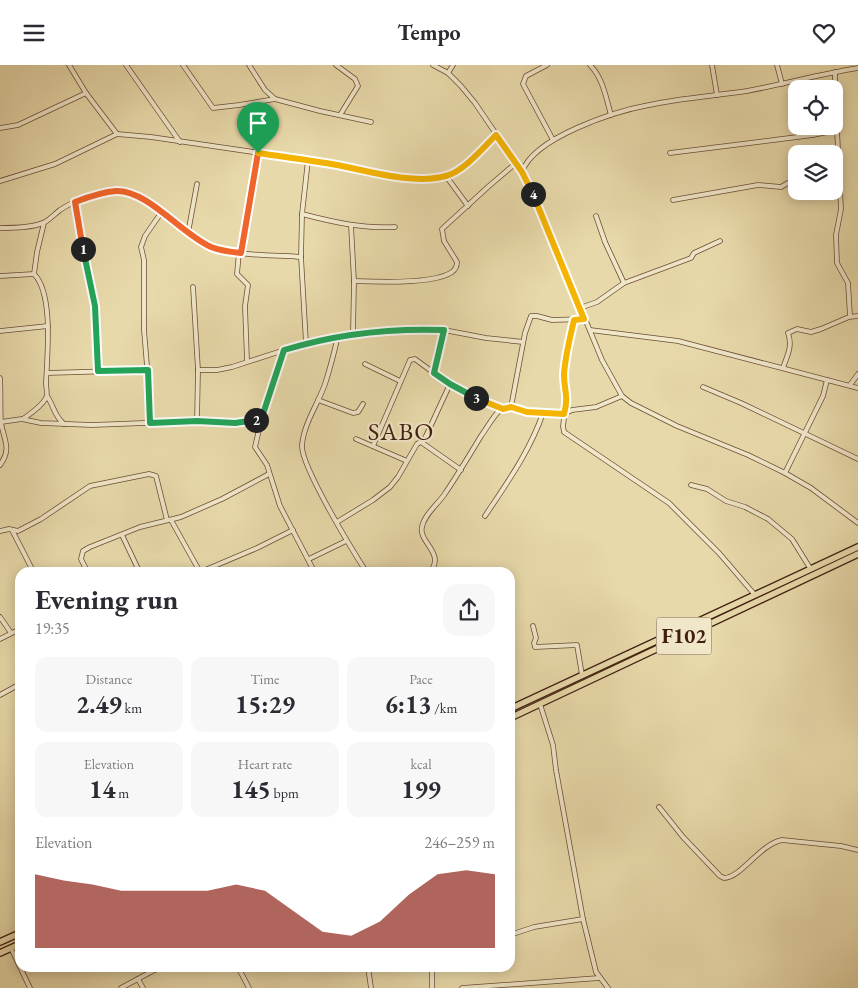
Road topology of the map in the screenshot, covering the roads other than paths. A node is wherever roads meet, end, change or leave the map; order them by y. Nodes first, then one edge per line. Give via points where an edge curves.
1 (70, 65) edge
2 (126, 65) edge
3 (184, 65) edge
4 (249, 65) edge
5 (336, 65) edge
6 (433, 65) edge
7 (453, 65) edge
8 (547, 65) edge
9 (590, 65) edge
10 (712, 65) edge
11 (777, 65) edge
12 (858, 68) edge
13 (835, 72) junction
14 (448, 73) junction
15 (835, 80) edge
16 (782, 84) junction
17 (86, 93) junction
18 (717, 95) junction
19 (275, 99) junction
20 (340, 115) junction
21 (611, 115) junction
22 (371, 122) dead end
23 (0, 128) edge
24 (117, 134) junction
25 (496, 135) junction
26 (813, 135) edge
27 (553, 140) junction
28 (180, 142) junction
29 (258, 153) junction
30 (670, 153) dead end
31 (308, 160) junction
32 (516, 163) junction
33 (522, 172) junction
34 (446, 176) junction
35 (0, 181) edge
36 (788, 183) edge
37 (197, 184) dead end
38 (673, 200) dead end
39 (840, 200) edge
40 (75, 202) junction
41 (468, 206) junction
42 (161, 213) junction
43 (302, 214) junction
44 (596, 216) dead end
45 (44, 223) junction
46 (351, 225) junction
47 (395, 227) dead end
48 (0, 228) edge
49 (188, 233) junction
50 (720, 241) dead end
51 (240, 252) junction
52 (301, 257) junction
53 (34, 275) junction
54 (0, 276) edge
55 (354, 281) junction
56 (624, 283) junction
57 (193, 287) dead end
58 (580, 308) junction
59 (850, 316) junction
60 (858, 316) edge
61 (584, 319) junction
62 (574, 320) junction
63 (48, 326) junction
64 (590, 329) junction
65 (444, 330) junction
66 (0, 331) edge
67 (352, 333) junction
68 (338, 337) junction
69 (523, 342) junction
70 (306, 343) junction
71 (284, 350) junction
72 (247, 361) junction
73 (365, 364) dead end
74 (783, 368) junction
75 (148, 370) junction
76 (98, 371) junction
77 (198, 371) junction
78 (47, 373) junction
79 (434, 373) junction
80 (858, 374) edge
81 (0, 378) edge
82 (827, 380) junction
83 (400, 381) junction
84 (450, 384) junction
85 (850, 385) junction
86 (703, 387) dead end
87 (858, 388) edge
88 (622, 395) junction
89 (47, 396) junction
90 (318, 400) junction
91 (363, 404) dead end
92 (511, 407) junction
93 (503, 409) junction
94 (542, 413) junction
95 (564, 414) junction
96 (22, 419) junction
97 (261, 420) junction
98 (197, 421) junction
99 (1, 422) junction
100 (150, 423) junction
101 (66, 425) junction
102 (804, 434) junction
103 (356, 439) dead end
104 (421, 442) junction
105 (373, 446) junction
106 (858, 459) edge
107 (407, 461) junction
108 (0, 465) edge
109 (460, 470) junction
110 (785, 473) junction
111 (269, 474) junction
112 (691, 485) dead end
113 (485, 516) dead end
114 (169, 520) junction
115 (337, 522) junction
116 (858, 523) edge
117 (12, 530) junction
118 (293, 530) junction
119 (0, 531) edge
120 (122, 535) junction
121 (346, 541) junction
122 (858, 547) edge
123 (858, 554) edge
124 (309, 559) junction
125 (31, 567) edge
126 (85, 567) edge
127 (137, 567) edge
128 (196, 567) edge
129 (212, 567) edge
130 (312, 567) edge
131 (363, 567) edge
132 (433, 567) edge
133 (810, 568) junction
134 (755, 595) junction
135 (0, 617) edge
136 (533, 626) dead end
137 (15, 631) edge
138 (11, 633) junction
139 (0, 639) edge
140 (582, 675) junction
141 (15, 687) edge
142 (0, 695) edge
143 (540, 704) junction
144 (515, 707) edge
145 (515, 716) edge
146 (659, 807) dead end
147 (858, 850) edge
148 (583, 919) junction
149 (515, 933) edge
150 (15, 935) edge
151 (0, 942) edge
152 (15, 946) edge
153 (11, 948) junction
154 (0, 953) edge
155 (15, 956) edge
156 (22, 972) edge
157 (151, 972) edge
158 (241, 972) edge
159 (368, 972) edge
160 (432, 972) edge
161 (600, 978) junction
162 (138, 979) junction
163 (30, 988) edge
164 (121, 988) edge
165 (143, 988) edge
166 (249, 988) edge
167 (370, 988) edge
168 (432, 988) edge
169 (462, 988) edge
170 (608, 988) edge

1 - 17 street
2 - 28 street
3 - 19 street via 213,108
4 - 19 street
5 - 20 street via 355,79 358,86
6 - 14 street
7 - 14 street
8 - 27 street via 526,76 523,84
9 - 21 street via 602,85
10 - 18 street
11 - 16 street
12 - 13 street
13 - 15 street
13 - 16 street
14 - 25 street via 475,103
16 - 18 street
17 - 23 street via 23,123
17 - 24 street
18 - 21 street via 649,105
19 - 20 street
20 - 22 street
21 - 27 street
24 - 28 street
24 - 35 street via 55,164
25 - 32 street
25 - 34 street via 472,160
26 - 30 street
27 - 33 street via 530,159
28 - 29 street
29 - 31 street
29 - 51 street
31 - 34 street via 399,178
31 - 43 street
32 - 33 street
32 - 41 street
33 - 58 street
34 - 41 street
36 - 38 street via 781,187 758,185
37 - 49 street
39 - 59 street via 836,263 848,283
40 - 42 street via 116,191 131,193
40 - 45 street
40 - 76 street via 95,306
41 - 55 street via 442,229 444,241 457,262 453,271 439,278
42 - 49 street
42 - 75 street via 142,243
43 - 46 street
43 - 52 street
44 - 56 street via 604,242
45 - 48 street
45 - 53 street
46 - 47 street
46 - 55 street
49 - 51 street via 210,247
50 - 56 street via 694,253 691,258
51 - 52 street
51 - 72 street via 237,272 248,285 245,306
52 - 70 street
53 - 54 street
53 - 63 street via 42,289
55 - 67 street
56 - 58 street via 597,302
57 - 77 street
58 - 61 street
59 - 60 street
59 - 74 street via 811,332 797,329 788,333 790,348
61 - 62 street
61 - 64 street
62 - 69 street via 531,316
62 - 95 street via 564,377 567,394
63 - 66 street
63 - 78 street
64 - 74 street via 678,341
64 - 88 street via 602,360
65 - 67 street
65 - 69 street
65 - 79 street
67 - 68 street
68 - 70 street
68 - 90 street
69 - 92 street
70 - 71 street
71 - 72 street
71 - 97 street
72 - 77 street via 232,367
73 - 83 street
74 - 82 street
75 - 76 street
75 - 100 street
76 - 78 street
77 - 98 street
78 - 89 street
79 - 83 street via 412,359
79 - 84 street
80 - 85 street
81 - 99 street
82 - 85 street
82 - 102 street via 823,396
83 - 105 street
84 - 93 street
84 - 104 street
85 - 87 street
86 - 102 street
88 - 95 street via 596,407 572,409
88 - 110 street via 677,426
89 - 96 street
89 - 101 street via 55,416
90 - 91 street via 353,413
90 - 115 street via 303,439 302,453
92 - 93 street
92 - 94 street
93 - 109 street via 496,413
94 - 95 street
94 - 113 street via 520,464
95 - 134 street via 564,432 669,503
96 - 99 street
96 - 101 street
97 - 98 street via 235,423
97 - 111 street via 255,447
98 - 100 street
99 - 108 street via 7,450
100 - 101 street
102 - 106 street
102 - 110 street
103 - 105 street
104 - 107 street
104 - 109 street
105 - 107 street
107 - 115 street via 390,487
109 - 132 street via 422,526 434,558
110 - 116 street
111 - 114 street via 222,499
111 - 118 street
112 - 133 street via 707,489 768,519 792,539
114 - 117 street via 156,476 149,474 90,486 41,519 18,531
114 - 120 street
114 - 128 street
115 - 121 street
117 - 119 street
117 - 125 street
118 - 124 street
118 - 129 street
120 - 126 street via 83,551 81,559
120 - 127 street
121 - 124 street
121 - 131 street
122 - 133 main road, F102
123 - 143 main road, F102
124 - 130 street
133 - 134 main road, F102
134 - 140 main road, F102
135 - 138 street
136 - 140 street via 535,647 577,645
137 - 138 street
138 - 139 street
140 - 144 main road, F102
141 - 142 street
143 - 145 main road, F102
143 - 148 street via 553,745
146 - 147 street via 683,837 724,878 732,877 777,841
148 - 149 street
148 - 161 street
150 - 151 main road
152 - 153 main road
153 - 154 main road
153 - 155 street
156 - 163 street
157 - 162 street
158 - 166 street
159 - 167 street
160 - 168 street
161 - 169 street
161 - 170 street
162 - 164 street
162 - 165 street

